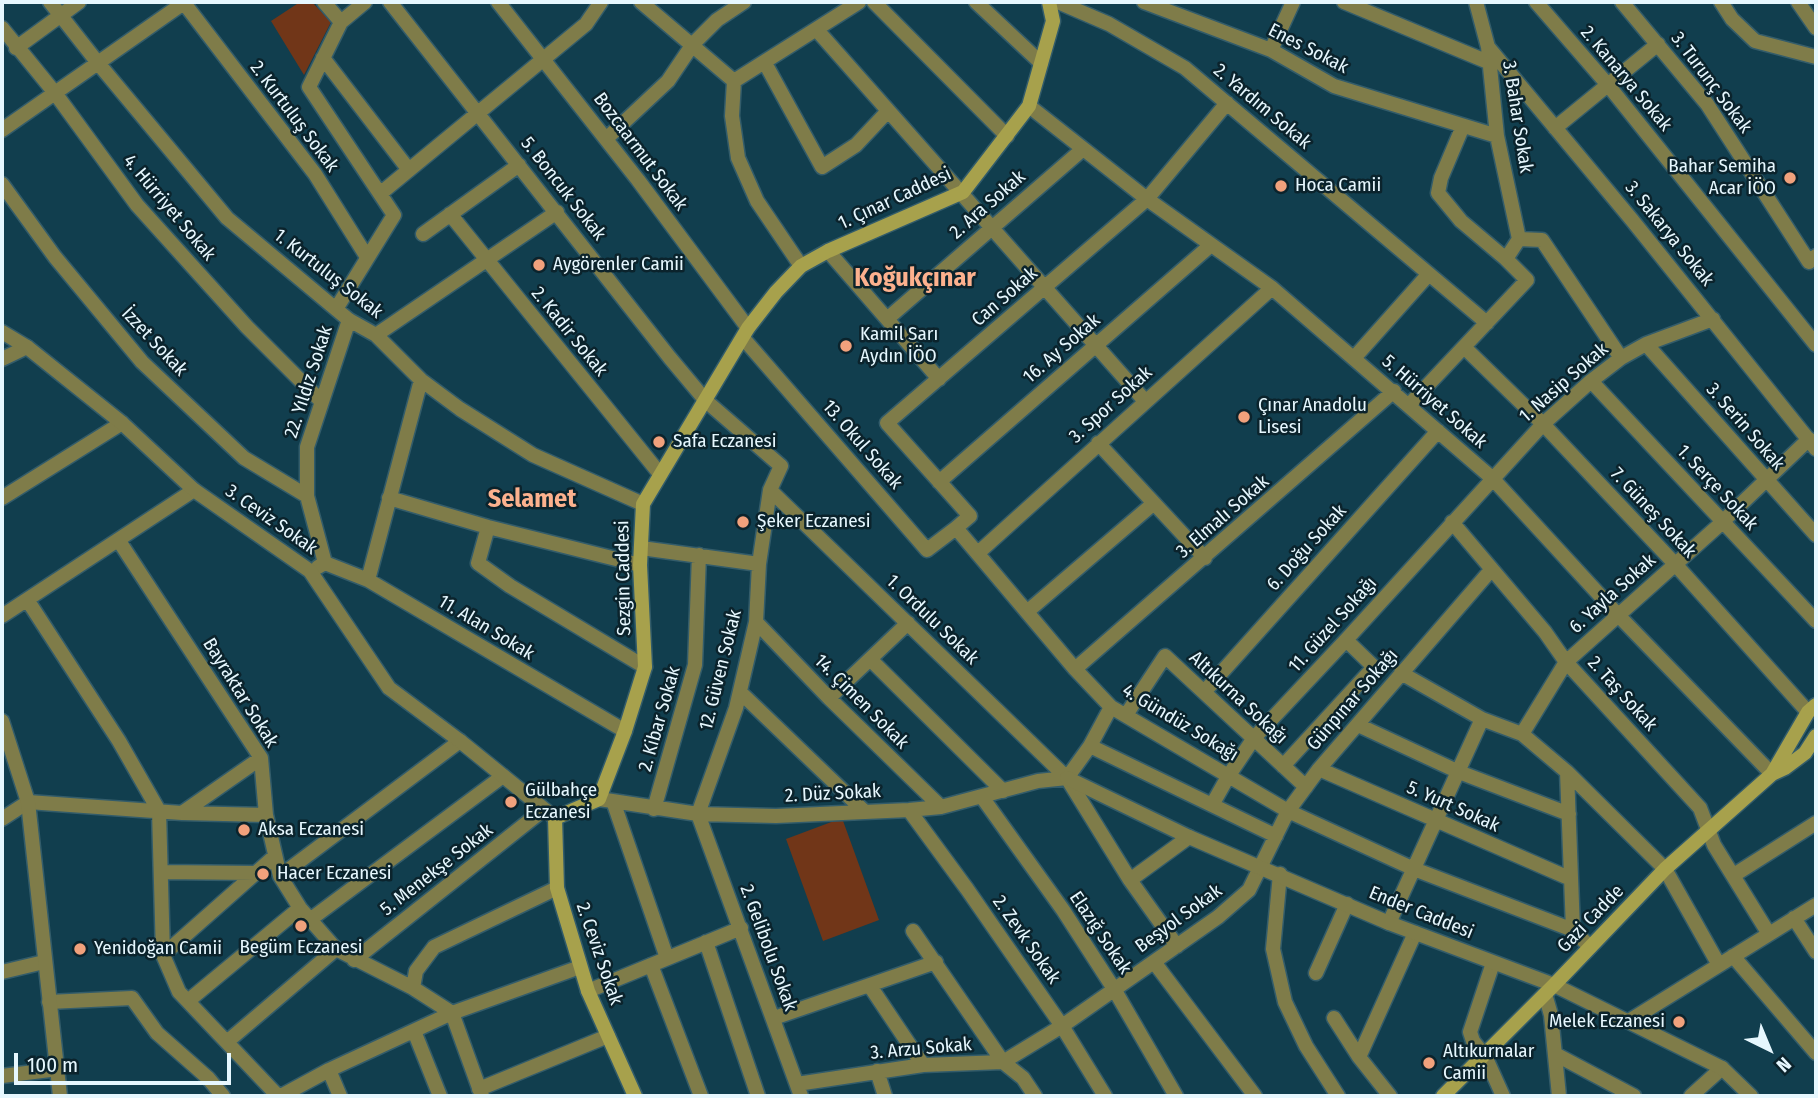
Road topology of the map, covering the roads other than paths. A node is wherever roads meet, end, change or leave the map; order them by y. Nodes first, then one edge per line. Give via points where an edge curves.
1 (50, 2) edge
2 (79, 2) edge
3 (184, 2) edge
4 (324, 2) edge
5 (365, 2) edge
6 (390, 2) edge
7 (498, 2) edge
8 (601, 2) edge
9 (641, 2) edge
10 (744, 2) edge
11 (859, 2) edge
12 (874, 2) edge
13 (976, 2) edge
14 (1049, 2) edge
15 (1058, 2) edge
16 (1144, 2) edge
17 (1293, 2) edge
18 (1343, 2) edge
19 (1536, 2) edge
20 (1622, 2) edge
21 (1721, 2) edge
22 (1798, 2) edge
23 (1478, 3) edge
24 (60, 15) junction
25 (341, 22) junction
26 (2, 28) edge
27 (1816, 28) edge
28 (816, 29) junction
29 (693, 44) junction
30 (1658, 44) junction
31 (16, 48) junction
32 (1271, 50) junction
33 (1488, 54) junction
34 (1816, 57) edge
35 (323, 58) junction
36 (544, 59) junction
37 (98, 63) junction
38 (765, 63) junction
39 (1041, 63) junction
40 (734, 80) junction
41 (1608, 85) junction
42 (55, 93) junction
43 (1227, 103) junction
44 (1029, 106) junction
45 (888, 111) junction
46 (478, 114) junction
47 (1463, 126) junction
48 (1555, 128) junction
49 (2, 130) edge
50 (1007, 136) junction
51 (1497, 136) junction
52 (606, 139) junction
53 (1083, 149) junction
54 (519, 165) junction
55 (409, 170) junction
56 (2, 184) edge
57 (963, 192) junction
58 (381, 193) junction
59 (1147, 199) junction
60 (557, 212) junction
61 (450, 214) junction
62 (992, 227) junction
63 (423, 234) dead end
64 (1520, 239) junction
65 (1211, 244) junction
66 (828, 251) junction
67 (367, 257) junction
68 (1506, 259) junction
69 (1813, 259) edge
70 (486, 261) junction
71 (801, 266) junction
72 (1428, 275) junction
73 (1046, 288) junction
74 (1272, 288) junction
75 (336, 309) junction
76 (887, 319) junction
77 (1713, 319) junction
78 (349, 320) junction
79 (1487, 323) junction
80 (2, 332) edge
81 (746, 333) junction
82 (376, 335) junction
83 (1646, 344) junction
84 (1816, 345) edge
85 (1096, 346) junction
86 (27, 347) junction
87 (1464, 347) junction
88 (1354, 358) junction
89 (1621, 358) junction
90 (2, 359) edge
91 (939, 379) junction
92 (421, 380) junction
93 (1591, 381) junction
94 (1394, 391) junction
95 (321, 401) junction
96 (706, 401) junction
97 (1145, 401) junction
98 (1409, 405) junction
99 (122, 423) junction
100 (1543, 424) junction
101 (1438, 431) junction
102 (1098, 443) junction
103 (1813, 444) edge
104 (660, 474) junction
105 (1492, 478) junction
106 (1766, 480) junction
107 (939, 482) junction
108 (194, 490) junction
109 (770, 490) junction
110 (307, 496) junction
111 (2, 498) edge
112 (389, 498) junction
113 (1154, 503) junction
114 (643, 504) junction
115 (1452, 522) junction
116 (1722, 522) junction
117 (488, 527) junction
118 (956, 528) junction
119 (1816, 535) edge
120 (119, 541) junction
121 (640, 548) junction
122 (978, 552) junction
123 (699, 555) junction
124 (1205, 558) junction
125 (325, 563) junction
126 (759, 564) junction
127 (1675, 564) junction
128 (640, 565) junction
129 (310, 570) junction
130 (1491, 570) junction
131 (368, 580) junction
132 (28, 601) junction
133 (1028, 611) junction
134 (1618, 615) junction
135 (2, 616) edge
136 (1816, 621) edge
137 (756, 622) junction
138 (908, 623) junction
139 (1346, 640) junction
140 (870, 659) junction
141 (1566, 662) junction
142 (645, 667) junction
143 (1075, 669) junction
144 (1401, 673) junction
145 (1205, 691) junction
146 (740, 692) junction
147 (829, 698) junction
148 (1111, 707) junction
149 (1812, 709) edge
150 (1126, 715) junction
151 (1482, 719) junction
152 (2, 721) edge
153 (1358, 725) junction
154 (625, 732) junction
155 (1522, 734) junction
156 (1816, 736) edge
157 (1254, 738) junction
158 (460, 741) junction
159 (1090, 746) junction
160 (6, 748) edge
161 (261, 758) junction
162 (1283, 766) junction
163 (1319, 769) junction
164 (1459, 772) junction
165 (1567, 772) junction
166 (1772, 774) junction
167 (1228, 775) junction
168 (503, 776) junction
169 (1067, 778) junction
170 (1306, 787) junction
171 (1003, 791) junction
172 (982, 797) junction
173 (606, 800) junction
174 (28, 803) junction
175 (1212, 805) junction
176 (942, 807) junction
177 (654, 808) junction
178 (909, 810) junction
179 (159, 811) junction
180 (1288, 811) junction
181 (865, 812) junction
182 (182, 813) junction
183 (549, 814) junction
184 (698, 814) junction
185 (1569, 814) junction
186 (266, 816) junction
187 (2, 819) edge
188 (1436, 821) junction
189 (1816, 823) edge
190 (1709, 828) junction
191 (1276, 836) junction
192 (1189, 837) junction
193 (275, 856) junction
194 (1261, 866) junction
195 (1414, 869) junction
196 (1665, 869) junction
197 (161, 872) junction
198 (256, 873) junction
199 (1280, 874) junction
200 (1734, 875) junction
201 (280, 876) junction
202 (1571, 879) junction
203 (1130, 880) junction
204 (557, 888) junction
205 (1348, 904) junction
206 (1816, 905) edge
207 (300, 908) junction
208 (1794, 918) junction
209 (311, 919) junction
210 (1389, 923) junction
211 (741, 928) junction
212 (913, 930) dead end
213 (1573, 930) junction
214 (1415, 933) junction
215 (1769, 934) junction
216 (706, 942) junction
217 (1177, 946) junction
218 (1590, 947) junction
219 (336, 949) junction
220 (1816, 953) edge
221 (163, 955) junction
222 (1733, 956) junction
223 (667, 958) junction
224 (354, 960) junction
225 (44, 962) junction
226 (936, 962) junction
227 (1154, 962) junction
228 (1493, 963) junction
229 (651, 965) junction
230 (1719, 965) junction
231 (580, 967) junction
232 (2, 972) edge
233 (1316, 973) dead end
234 (870, 986) junction
235 (412, 988) junction
236 (1114, 989) junction
237 (1550, 990) junction
238 (588, 991) junction
239 (188, 1001) junction
240 (49, 1002) junction
241 (452, 1013) junction
242 (774, 1018) junction
243 (1334, 1018) dead end
244 (1629, 1021) junction
245 (1062, 1027) junction
246 (414, 1031) junction
247 (608, 1036) junction
248 (228, 1041) junction
249 (1816, 1053) edge
250 (1555, 1054) junction
251 (1485, 1056) junction
252 (1359, 1057) junction
253 (1003, 1062) junction
254 (923, 1065) junction
255 (1722, 1068) junction
256 (58, 1069) junction
257 (329, 1070) junction
258 (877, 1071) junction
259 (2, 1076) edge
260 (799, 1090) edge
261 (481, 1093) edge
262 (60, 1096) edge
263 (223, 1096) edge
264 (280, 1096) edge
265 (340, 1096) edge
266 (440, 1096) edge
267 (635, 1096) edge
268 (701, 1096) edge
269 (758, 1096) edge
270 (885, 1096) edge
271 (1035, 1096) edge
272 (1104, 1096) edge
273 (1176, 1096) edge
274 (1255, 1096) edge
275 (1338, 1096) edge
276 (1390, 1096) edge
277 (1443, 1096) edge
278 (1503, 1096) edge
279 (1559, 1096) edge
280 (1634, 1096) edge
281 (1691, 1096) edge
282 (1751, 1096) edge

1 - 24 street, 1. Kurtuluş Sokak
2 - 24 street
3 - 37 street
3 - 67 street, 2. Kurtuluş Sokak via 315,174
4 - 25 street
5 - 25 street
6 - 46 street, 5. Boncuk Sokak
7 - 36 street, Bozcaarmut Sokak
8 - 36 street via 586,24
9 - 29 street
10 - 29 street via 716,20
11 - 28 street
12 - 50 street
13 - 39 street
14 - 39 main road, 1. Çınar Caddesi via 1053,21
15 - 43 street, 2. Yardım Sokak via 1110,24 1185,68
16 - 32 street, Enes Sokak
17 - 32 street
18 - 33 street
19 - 41 street, 2. Kanarya Sokak
20 - 30 street, 3. Turunç Sokak
21 - 34 street via 1755,41
22 - 27 street
23 - 33 street, 3. Bahar Sokak
24 - 31 street
24 - 37 street, 1. Kurtuluş Sokak
25 - 35 street
26 - 31 street, 4. Hürriyet Sokak
28 - 38 street
28 - 45 street
29 - 40 street
29 - 52 street via 668,81
30 - 41 street
30 - 69 street, 3. Turunç Sokak via 1707,104
31 - 42 street, 4. Hürriyet Sokak
32 - 47 street, Enes Sokak via 1334,86
33 - 48 street, 3. Sakarya Sokak
33 - 51 street, 3. Bahar Sokak
35 - 55 street
35 - 58 street via 309,87
36 - 46 street
36 - 52 street, Bozcaarmut Sokak
37 - 42 street
37 - 75 street, 1. Kurtuluş Sokak via 227,218
38 - 40 street
38 - 45 street via 822,167 856,145
39 - 44 main road, 1. Çınar Caddesi
40 - 71 street via 732,116 738,158 757,201
41 - 48 street
41 - 84 street, 2. Kanarya Sokak
42 - 49 street
42 - 95 street, 4. Hürriyet Sokak via 137,205
43 - 59 street, Can Sokak
43 - 72 street, 2. Yardım Sokak
44 - 50 main road, 1. Çınar Caddesi
44 - 53 street, 5. Hürriyet Sokak
45 - 57 street
46 - 54 street, 5. Boncuk Sokak
46 - 55 street
47 - 51 street, Enes Sokak
47 - 68 street via 1438,193 1461,222
48 - 77 street, 3. Sakarya Sokak
50 - 57 main road, 1. Çınar Caddesi
51 - 64 street, 3. Bahar Sokak
52 - 81 street, Bozcaarmut Sokak
53 - 59 street, 5. Hürriyet Sokak
53 - 62 street, 2. Ara Sokak
54 - 60 street, 5. Boncuk Sokak
54 - 61 street
55 - 58 street
56 - 110 street, İzzet Sokak via 142,362 244,458
57 - 62 street
57 - 66 main road, 1. Çınar Caddesi
58 - 67 street via 394,215
59 - 65 street, 5. Hürriyet Sokak
59 - 73 street, Can Sokak
60 - 70 street
60 - 96 street, 5. Boncuk Sokak
61 - 63 street
61 - 70 street, 2. Kadir Sokak
62 - 73 street
62 - 76 street, 2. Ara Sokak
64 - 68 street
64 - 89 street via 1542,240
65 - 74 street, 5. Hürriyet Sokak
65 - 85 street, 16. Ay Sokak
66 - 71 main road, 1. Çınar Caddesi
66 - 76 street
67 - 75 street
68 - 79 street via 1527,280
70 - 82 street
70 - 104 street, 2. Kadir Sokak
71 - 81 main road, Sezgin Caddesi
72 - 79 street, 2. Yardım Sokak
72 - 88 street
73 - 85 street
73 - 91 street, Can Sokak
74 - 88 street, 5. Hürriyet Sokak
74 - 97 street, 3. Spor Sokak
75 - 78 street, 1. Kurtuluş Sokak
76 - 91 street
77 - 83 street, 1. Nasip Sokak
77 - 103 street, 3. Sakarya Sokak
78 - 82 street, 1. Kurtuluş Sokak
78 - 95 street, 22. Yıldız Sokak
79 - 87 street
80 - 86 street, 3. Ceviz Sokak
81 - 96 main road, Sezgin Caddesi
81 - 118 street, 13. Okul Sokak via 927,550
82 - 92 street, 1. Kurtuluş Sokak
83 - 89 street, 1. Nasip Sokak
83 - 106 street, 3. Serin Sokak
85 - 97 street
85 - 107 street, 16. Ay Sokak
86 - 90 street
86 - 99 street, 3. Ceviz Sokak
87 - 98 street
87 - 100 street, 7. Güneş Sokak
88 - 94 street, 5. Hürriyet Sokak
89 - 93 street, 1. Nasip Sokak
91 - 107 street, Can Sokak via 887,423
92 - 112 street
92 - 114 street, 1. Kurtuluş Sokak via 533,455
93 - 100 street, 1. Nasip Sokak
93 - 116 street, 1. Serçe Sokak
94 - 98 street, 5. Hürriyet Sokak
94 - 124 street, 3. Elmalı Sokak
95 - 110 street, 22. Yıldız Sokak via 307,447
96 - 104 main road, Sezgin Caddesi
96 - 109 street, 5. Boncuk Sokak via 781,466
97 - 102 street, 3. Spor Sokak
98 - 101 street, 5. Hürriyet Sokak
99 - 108 street, 3. Ceviz Sokak
99 - 111 street
100 - 105 street, 1. Nasip Sokak
100 - 127 street, 7. Güneş Sokak
101 - 105 street, 5. Hürriyet Sokak
101 - 145 street, 6. Doğu Sokak
102 - 113 street
102 - 122 street, 3. Spor Sokak
103 - 106 street, 6. Yayla Sokak
104 - 114 main road, Sezgin Caddesi
105 - 115 street, 11. Güzel Sokağı
105 - 134 street, 5. Hürriyet Sokak
106 - 116 street, 6. Yayla Sokak
106 - 119 street, 3. Serin Sokak
107 - 118 street via 970,516
108 - 120 street
108 - 129 street, 3. Ceviz Sokak
109 - 126 street, 12. Güven Sokak
109 - 138 street, 1. Ordulu Sokak
110 - 125 street, 22. Yıldız Sokak
112 - 117 street
112 - 131 street
113 - 124 street
113 - 133 street
114 - 121 main road, Sezgin Caddesi
115 - 130 street, 2. Taş Sokak
115 - 139 street, 11. Güzel Sokağı
116 - 127 street, 6. Yayla Sokak
116 - 136 street, 1. Serçe Sokak
117 - 128 street
117 - 142 street via 478,563
118 - 122 street, 4. Gündüz Sokağı
120 - 132 street
120 - 161 street, Bayraktar Sokak
121 - 123 street
121 - 128 main road, Sezgin Caddesi
122 - 133 street, 4. Gündüz Sokağı
123 - 126 street
123 - 177 street, 2. Kibar Sokak via 695,665
124 - 143 street, 3. Elmalı Sokak
125 - 129 street
125 - 131 street, 11. Alan Sokak
126 - 137 street, 12. Güven Sokak
127 - 134 street, 6. Yayla Sokak
127 - 149 street, 7. Güneş Sokak
128 - 142 main road, Sezgin Caddesi
129 - 158 street, 3. Ceviz Sokak via 389,688
130 - 141 street, 2. Taş Sokak
130 - 144 street, Günpınar Sokağı
131 - 154 street, 11. Alan Sokak
132 - 135 street
132 - 179 street
133 - 143 street, 4. Gündüz Sokağı
134 - 141 street, 6. Yayla Sokak
134 - 166 street, 5. Hürriyet Sokak
137 - 146 street, 12. Güven Sokak
137 - 147 street, 14. Çimen Sokak
138 - 140 street
138 - 169 street, 1. Ordulu Sokak
139 - 157 street, 11. Güzel Sokağı
139 - 162 street via 1374,667
140 - 147 street
140 - 171 street
141 - 155 street, 6. Yayla Sokak
141 - 190 street, 2. Taş Sokak via 1700,808
142 - 154 main road, Sezgin Caddesi
143 - 148 street, 4. Gündüz Sokağı
144 - 151 street
144 - 153 street, Günpınar Sokağı
145 - 150 street, Altıkurna Sokağı via 1165,656
145 - 157 street, Altıkurna Sokağı
146 - 181 street
146 - 184 street, 12. Güven Sokak
147 - 176 street, 14. Çimen Sokak
148 - 150 street, 4. Gündüz Sokağı
148 - 159 street
149 - 166 main road
150 - 167 street, 4. Gündüz Sokağı
151 - 155 street
151 - 164 street
152 - 160 street
153 - 163 street, Günpınar Sokağı
153 - 164 street
154 - 173 main road, Sezgin Caddesi
155 - 165 street
156 - 166 main road via 1805,752
157 - 162 street, Altıkurna Sokağı
157 - 167 street, 11. Güzel Sokağı
158 - 168 street, 3. Ceviz Sokak
158 - 201 street
159 - 169 street
159 - 175 street
160 - 174 street
161 - 182 street
161 - 186 street, Bayraktar Sokak
162 - 170 street, Altıkurna Sokağı
163 - 170 street, Günpınar Sokağı
163 - 188 street, 5. Yurt Sokak
164 - 185 street
164 - 188 street
165 - 185 street
165 - 196 street
166 - 190 main road, Gazi Cadde
167 - 175 street, 11. Güzel Sokağı
167 - 180 street, 4. Gündüz Sokağı
168 - 183 street, 3. Ceviz Sokak
168 - 209 street
169 - 171 street, 2. Düz Sokak
169 - 192 street, Ender Caddesi
169 - 203 street
170 - 180 street, Günpınar Sokağı
171 - 172 street, 2. Düz Sokak
172 - 176 street, 2. Düz Sokak
172 - 236 street, Elazığ Sokak
173 - 177 street, 2. Düz Sokak
173 - 183 main road
173 - 223 street
174 - 179 street
174 - 187 street
174 - 225 street
175 - 191 street
176 - 178 street, 2. Düz Sokak
177 - 184 street, 2. Düz Sokak
178 - 181 street, 2. Düz Sokak
178 - 245 street, 2. Zevk Sokak
179 - 182 street
179 - 197 street
180 - 191 street, Günpınar Sokağı
180 - 195 street, 4. Gündüz Sokağı
181 - 184 street, 2. Düz Sokak
182 - 186 street
183 - 204 main road, 2. Ceviz Sokak
183 - 224 street, 5. Menekşe Sokak
184 - 211 street, 2. Gelibolu Sokak
185 - 202 street
186 - 193 street, Bayraktar Sokak
188 - 195 street
188 - 202 street, 5. Yurt Sokak
189 - 200 street
190 - 196 main road, Gazi Cadde
190 - 200 street, 2. Taş Sokak via 1714,845
191 - 194 street, Günpınar Sokağı
192 - 194 street, Ender Caddesi
192 - 203 street
193 - 198 street
193 - 201 street, Bayraktar Sokak
194 - 199 street, Ender Caddesi
194 - 217 street, Beşyol Sokak via 1249,890
195 - 210 street
195 - 213 street, 4. Gündüz Sokağı
196 - 218 main road, Gazi Cadde
196 - 230 street
197 - 198 street
197 - 221 street
198 - 221 street
199 - 205 street, Ender Caddesi
199 - 275 street via 1273,949 1285,1002
200 - 215 street, 2. Taş Sokak
201 - 207 street, Bayraktar Sokak
202 - 213 street
203 - 217 street
204 - 231 main road, 2. Ceviz Sokak
204 - 235 street via 435,947 416,971
205 - 210 street, Ender Caddesi
205 - 233 street
206 - 208 street
207 - 209 street, Bayraktar Sokak
207 - 239 street
208 - 215 street
208 - 220 street
209 - 219 street, Bayraktar Sokak
210 - 214 street, Ender Caddesi
211 - 216 street
211 - 242 street, 2. Gelibolu Sokak
212 - 226 street
213 - 218 street
214 - 228 street, Ender Caddesi
214 - 252 street
215 - 222 street
216 - 223 street
216 - 269 street
217 - 227 street, Beşyol Sokak
218 - 237 main road, Gazi Cadde
219 - 224 street, Bayraktar Sokak
219 - 248 street
221 - 239 street via 179,992
222 - 230 street
222 - 249 street
223 - 229 street
224 - 235 street, Bayraktar Sokak
225 - 232 street
225 - 240 street
226 - 234 street
226 - 253 street
227 - 236 street, Beşyol Sokak
227 - 274 street
228 - 237 street, Ender Caddesi
228 - 251 street via 1470,1032
229 - 238 street
229 - 268 street
230 - 244 street
231 - 238 main road, 2. Ceviz Sokak
231 - 241 street
234 - 242 street
234 - 254 street
235 - 241 street, Bayraktar Sokak
236 - 245 street, Beşyol Sokak
236 - 273 street, Elazığ Sokak
237 - 244 street, Ender Caddesi
237 - 250 street
237 - 251 main road, Gazi Cadde
238 - 247 main road, 2. Ceviz Sokak
239 - 248 street
240 - 256 street
240 - 263 street via 132,998 157,1033
241 - 246 street
241 - 261 street
242 - 260 street, 2. Gelibolu Sokak
243 - 252 street
244 - 255 street, Ender Caddesi
245 - 253 street, Beşyol Sokak
245 - 272 street, 2. Zevk Sokak
246 - 257 street
246 - 266 street
247 - 261 street
247 - 267 main road, 2. Ceviz Sokak
248 - 264 street
250 - 279 street
250 - 280 street
251 - 277 main road, Gazi Cadde
251 - 278 street
252 - 276 street
253 - 254 street, 3. Arzu Sokak
253 - 271 street
254 - 258 street, 3. Arzu Sokak
255 - 281 street
255 - 282 street, Ender Caddesi
256 - 259 street
256 - 262 street
257 - 264 street
257 - 265 street
258 - 260 street, 3. Arzu Sokak
258 - 270 street

